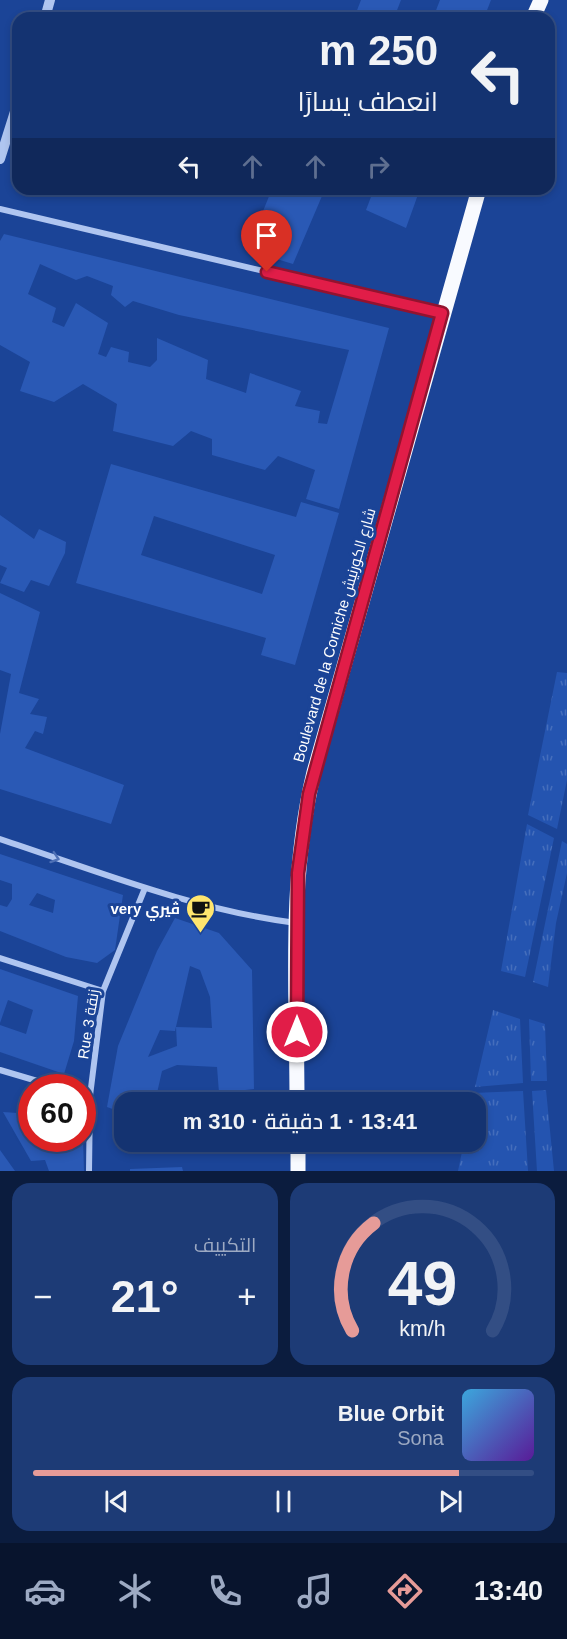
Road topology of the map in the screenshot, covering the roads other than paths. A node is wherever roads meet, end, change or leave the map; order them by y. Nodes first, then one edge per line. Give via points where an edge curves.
1 (12, 121) edge
2 (0, 159) edge
3 (477, 195) edge
4 (0, 209) edge
5 (442, 313) junction
6 (0, 839) edge
7 (145, 888) junction
8 (296, 923) junction
9 (0, 958) edge
10 (103, 991) junction
11 (0, 1070) edge
12 (89, 1074) edge
13 (18, 1075) edge
14 (297, 1092) edge
15 (88, 1152) edge
16 (298, 1152) edge
17 (89, 1171) edge
18 (298, 1171) edge

1 - 2 street
3 - 5 main road, Boulevard de la Corniche شارع الكورنيش
4 - 5 street
5 - 8 main road, Boulevard de la Corniche شارع الكورنيش via 309,794 300,850
6 -> 7 street
7 - 8 street via 254,918
7 - 10 street, Rue 3 زنقة
8 - 14 main road, Boulevard de la Corniche شارع الكورنيش
9 - 10 street
10 - 12 street, Rue 3 زنقة
11 - 13 street
15 - 17 street, Rue 3 زنقة
16 - 18 main road

